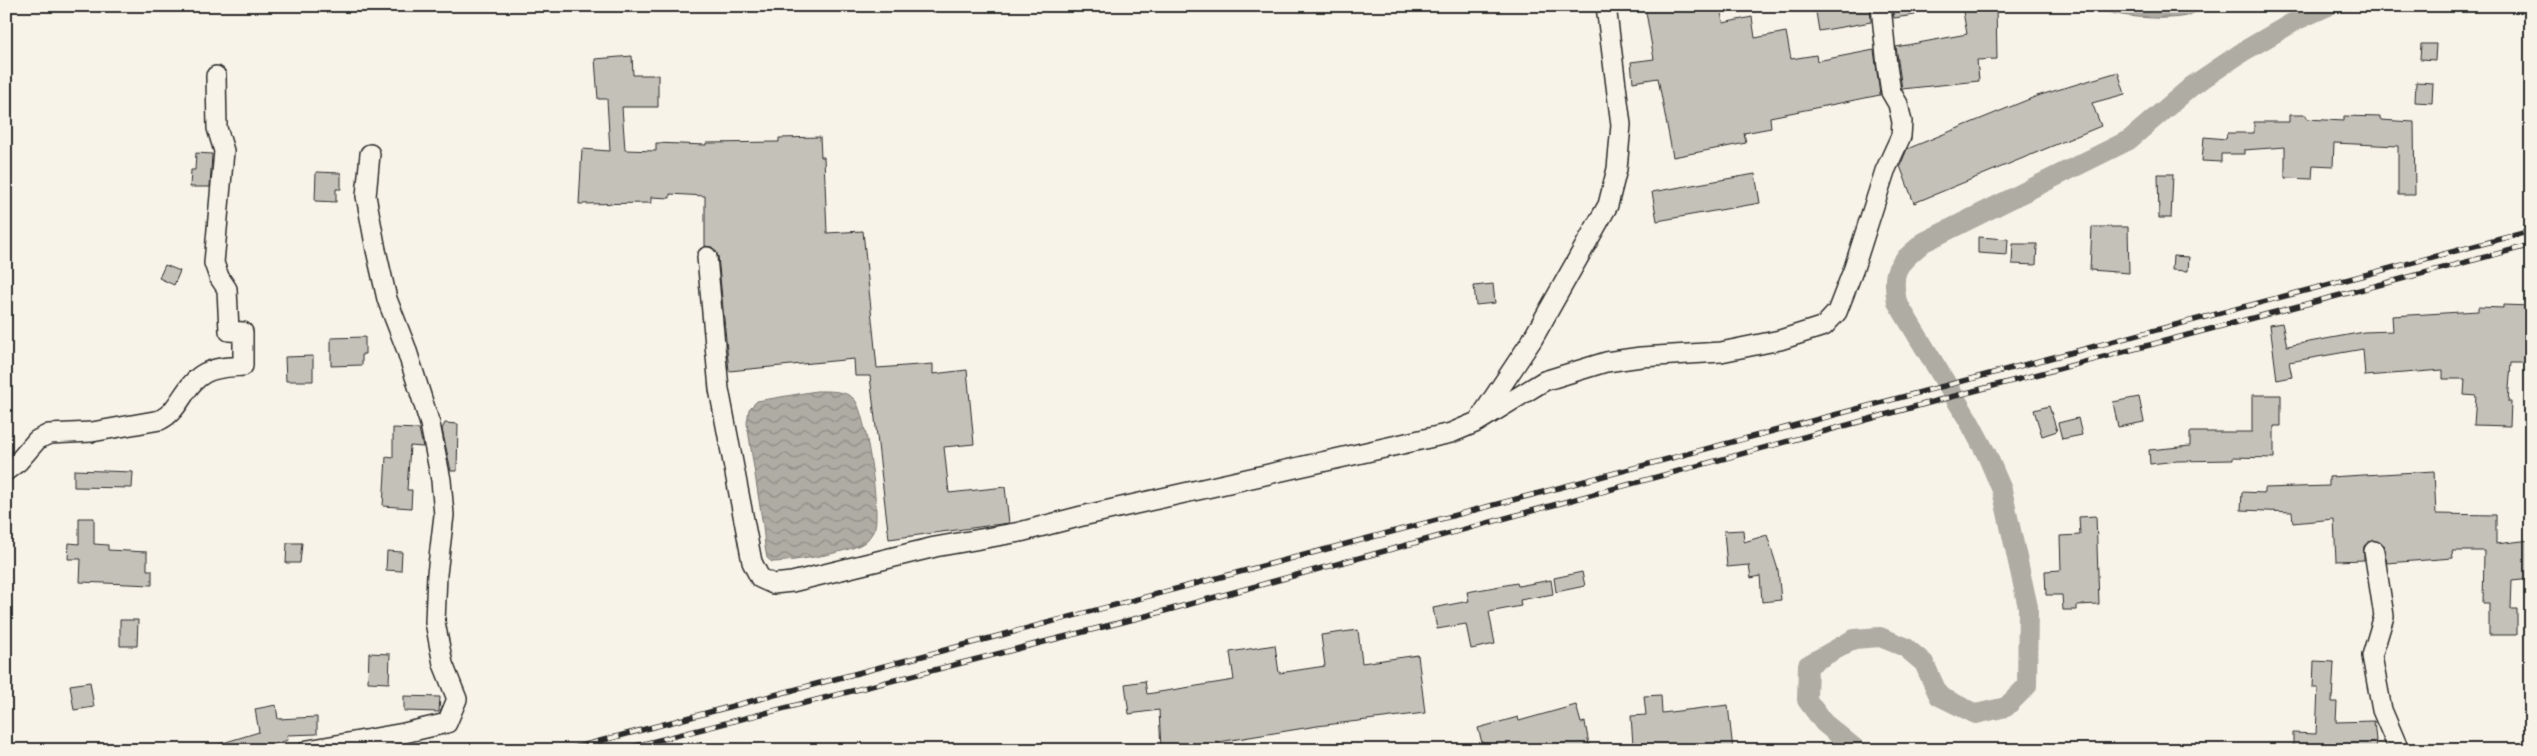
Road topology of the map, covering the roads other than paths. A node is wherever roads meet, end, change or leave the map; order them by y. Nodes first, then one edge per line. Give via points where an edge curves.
1 (1606, 6) edge
2 (1882, 6) edge
3 (216, 76) dead end
4 (370, 154) dead end
5 (707, 257) dead end
6 (1477, 422) junction
7 (6, 471) edge
8 (2374, 551) dead end
9 (308, 750) edge
10 (2399, 750) edge

1 - 6 street via 1620,125 1617,170 1608,205 1532,340
2 - 6 street via 1887,66 1891,92 1902,122 1901,136 1885,171 1837,312 1824,326 1780,340 1721,352 1606,362 1544,381
3 - 7 street via 217,128 224,151 214,263 227,289 229,331 243,332 243,366 214,369 203,374 190,385 169,416 160,420 92,432 49,434 37,440
4 - 9 street via 366,196 387,299 430,424 441,480 444,515 435,622 443,664 457,699 447,723
5 - 6 street via 719,389 752,562 760,578 772,584 935,547 1020,532 1451,433
8 - 10 street via 2384,616 2372,656 2382,710

